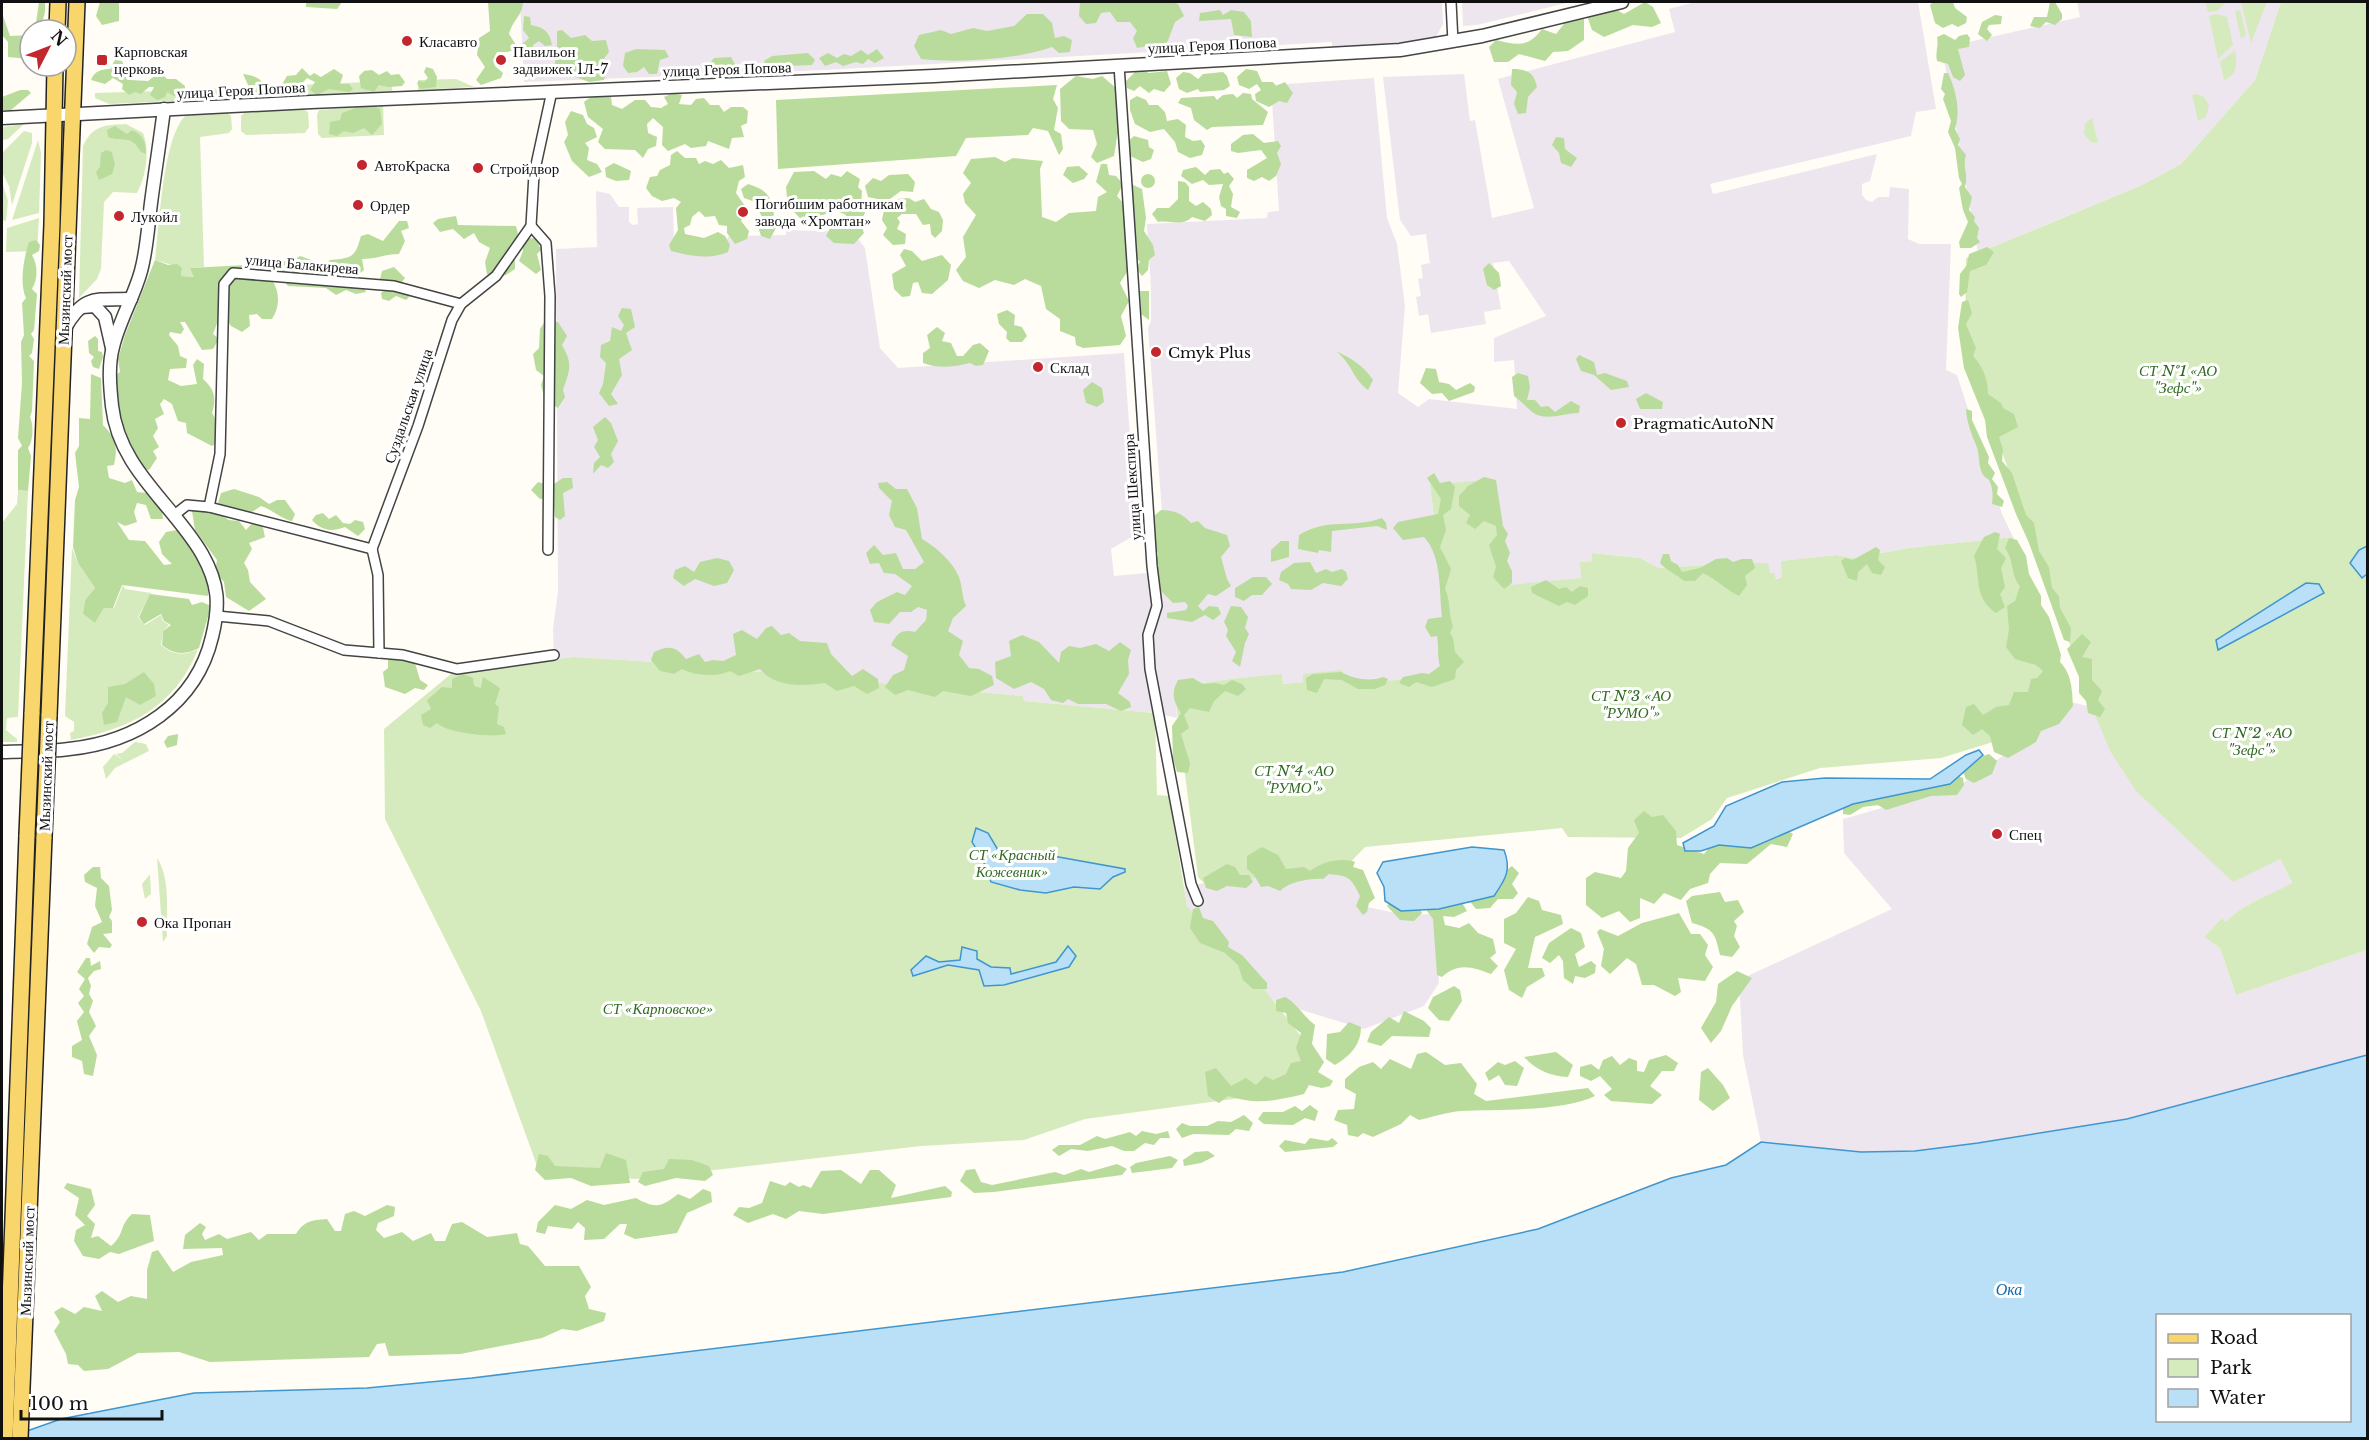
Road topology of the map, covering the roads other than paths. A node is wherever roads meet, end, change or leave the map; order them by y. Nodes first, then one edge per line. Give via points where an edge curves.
1 (58, 2) edge
2 (77, 2) edge
3 (1451, 2) edge
4 (1622, 2) edge
5 (57, 18) edge
6 (1452, 42) junction
7 (1119, 65) junction
8 (55, 78) edge
9 (552, 91) junction
10 (164, 109) junction
11 (72, 113) junction
12 (54, 114) junction
13 (2, 118) edge
14 (531, 226) junction
15 (131, 299) junction
16 (461, 304) junction
17 (81, 307) junction
18 (63, 332) junction
19 (112, 348) junction
20 (209, 507) junction
21 (172, 516) junction
22 (372, 549) junction
23 (548, 550) dead end
24 (217, 616) junction
25 (380, 652) junction
26 (554, 655) dead end
27 (2, 752) edge
28 (1198, 901) dead end
29 (22, 1204) junction
30 (5, 1438) edge
31 (20, 1438) edge

1 - 5 main road
2 - 11 main road, Мызинский мост
3 - 6 street
4 - 6 street, улица Героя Попова
6 - 7 street, улица Героя Попова via 1400,50
7 - 9 street, улица Героя Попова
7 - 28 street, улица Шекспира via 1157,606 1148,635 1150,669 1191,884
8 - 12 main road, Мызинский мост
9 - 10 street, улица Героя Попова
9 - 14 street via 534,174
10 - 11 street, улица Героя Попова
10 - 15 street via 146,246
11 - 12 street, улица Героя Попова
11 - 18 main road, Мызинский мост
12 - 13 street, улица Героя Попова
12 - 29 main road, Мызинский мост, bridge via 27,835
14 - 16 street, Суздальская улица via 496,276
14 - 23 street via 546,243 550,296
15 - 17 street via 90,300
15 - 19 street
16 - 20 street, улица Балакирева via 394,286 233,273 224,284 220,454
16 - 22 street, Суздальская улица
17 - 18 street
17 - 19 street via 95,306 105,316
18 - 29 main road, Мызинский мост, bridge via 44,837
19 - 21 street via 110,379 116,425 138,473
20 - 21 street via 187,504
20 - 22 street
21 - 24 street via 202,554 214,579
22 - 25 street via 378,575
24 - 25 street via 269,621 344,650
24 - 27 street via 208,652 194,679 154,722 106,742 70,749
25 - 26 street via 457,669
29 - 30 main road, Мызинский мост
29 - 31 main road, Мызинский мост

